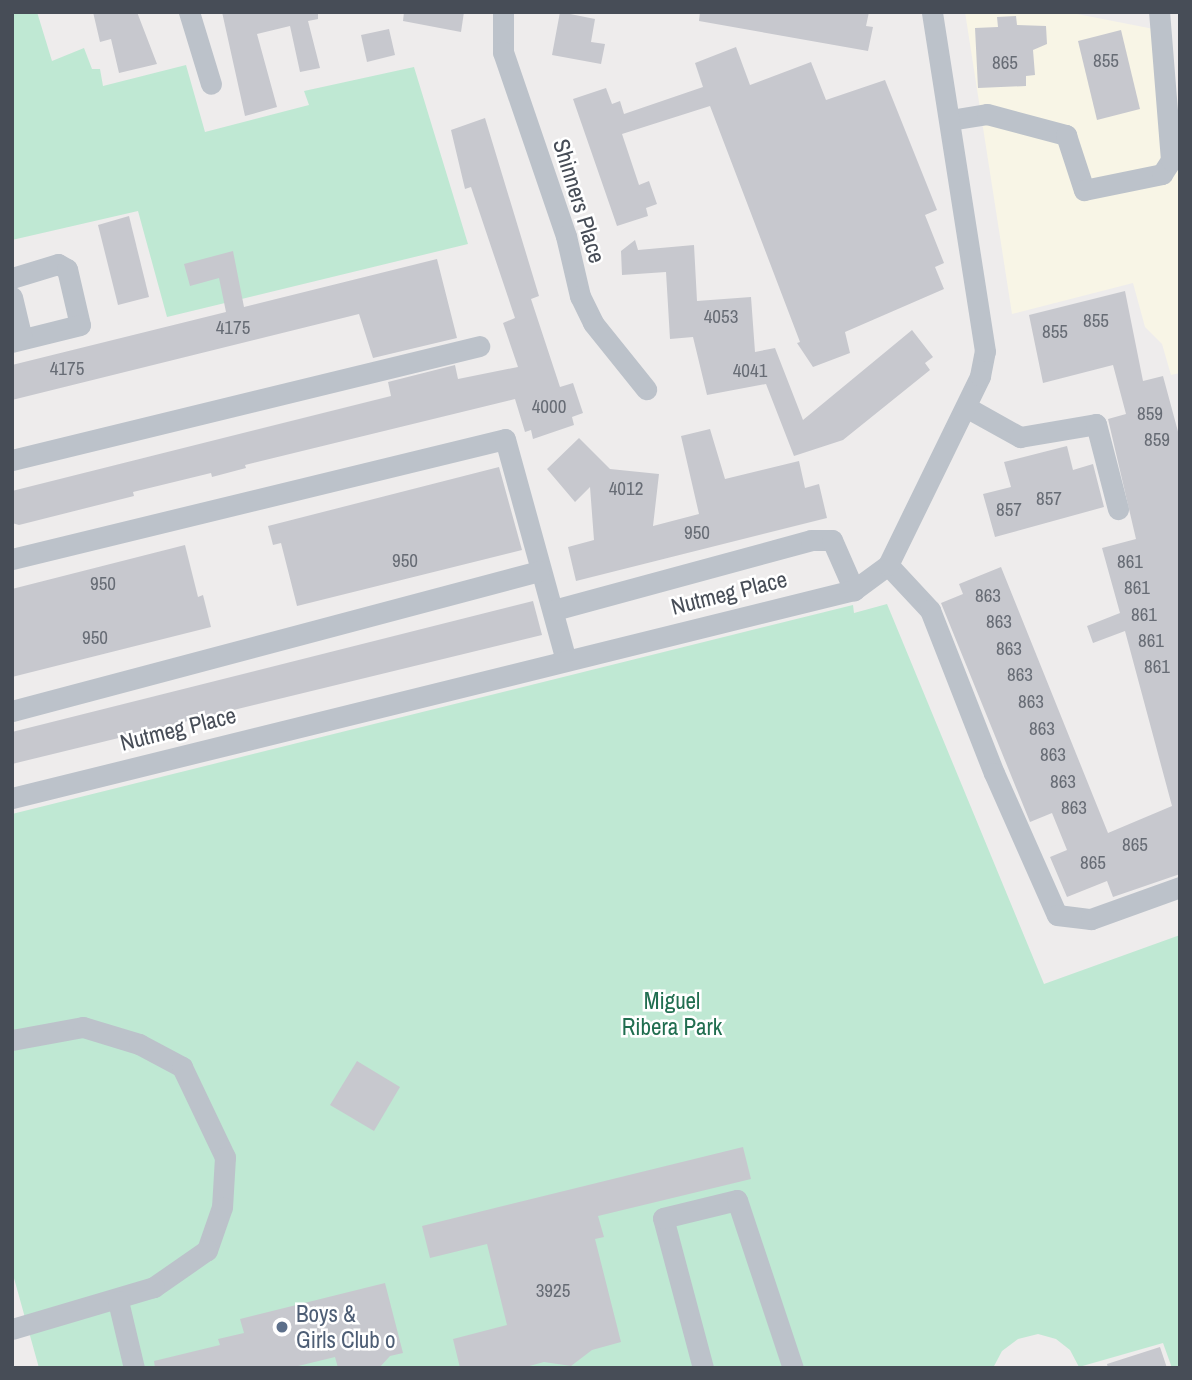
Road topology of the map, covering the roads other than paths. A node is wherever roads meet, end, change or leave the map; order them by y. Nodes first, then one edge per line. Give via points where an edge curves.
1 (189, 12) edge
2 (503, 12) edge
3 (932, 12) edge
4 (1159, 12) edge
5 (211, 84) dead end
6 (950, 120) junction
7 (12, 278) edge
8 (12, 297) edge
9 (17, 341) edge
10 (479, 346) dead end
11 (646, 388) dead end
12 (966, 407) junction
13 (12, 460) edge
14 (1118, 509) dead end
15 (12, 559) edge
16 (888, 565) junction
17 (539, 571) junction
18 (853, 590) junction
19 (554, 610) junction
20 (566, 660) junction
21 (12, 711) edge
22 (12, 798) edge
23 (1180, 887) edge
24 (12, 1040) edge
25 (118, 1301) junction
26 (12, 1329) edge
27 (134, 1368) edge
28 (703, 1368) edge
29 (793, 1368) edge

1 - 5 street
2 - 11 street, Shinners Place via 503,51 566,236 580,296 593,323
3 - 6 street, Nutmeg Place
4 - 6 street via 1171,160 1162,174 1084,190 1066,135 987,114
6 - 12 street, Nutmeg Place via 984,329 980,376
7 - 9 street via 58,264 67,269 80,325
8 - 9 street
10 - 13 street
12 - 14 street via 1020,437 1096,424
12 - 16 street, Nutmeg Place
15 - 17 street via 505,439
16 - 18 street, Nutmeg Place
16 - 23 street via 930,610 994,773 1057,915 1091,919
17 - 19 street
17 - 21 street
18 - 19 street via 832,540 811,540
18 - 20 street, Nutmeg Place
19 - 20 street
20 - 22 street, Nutmeg Place
24 - 25 street via 83,1027 139,1044 182,1067 225,1157 222,1207 208,1250 155,1287
25 - 26 street
25 - 27 street
28 - 29 street via 663,1218 737,1200

